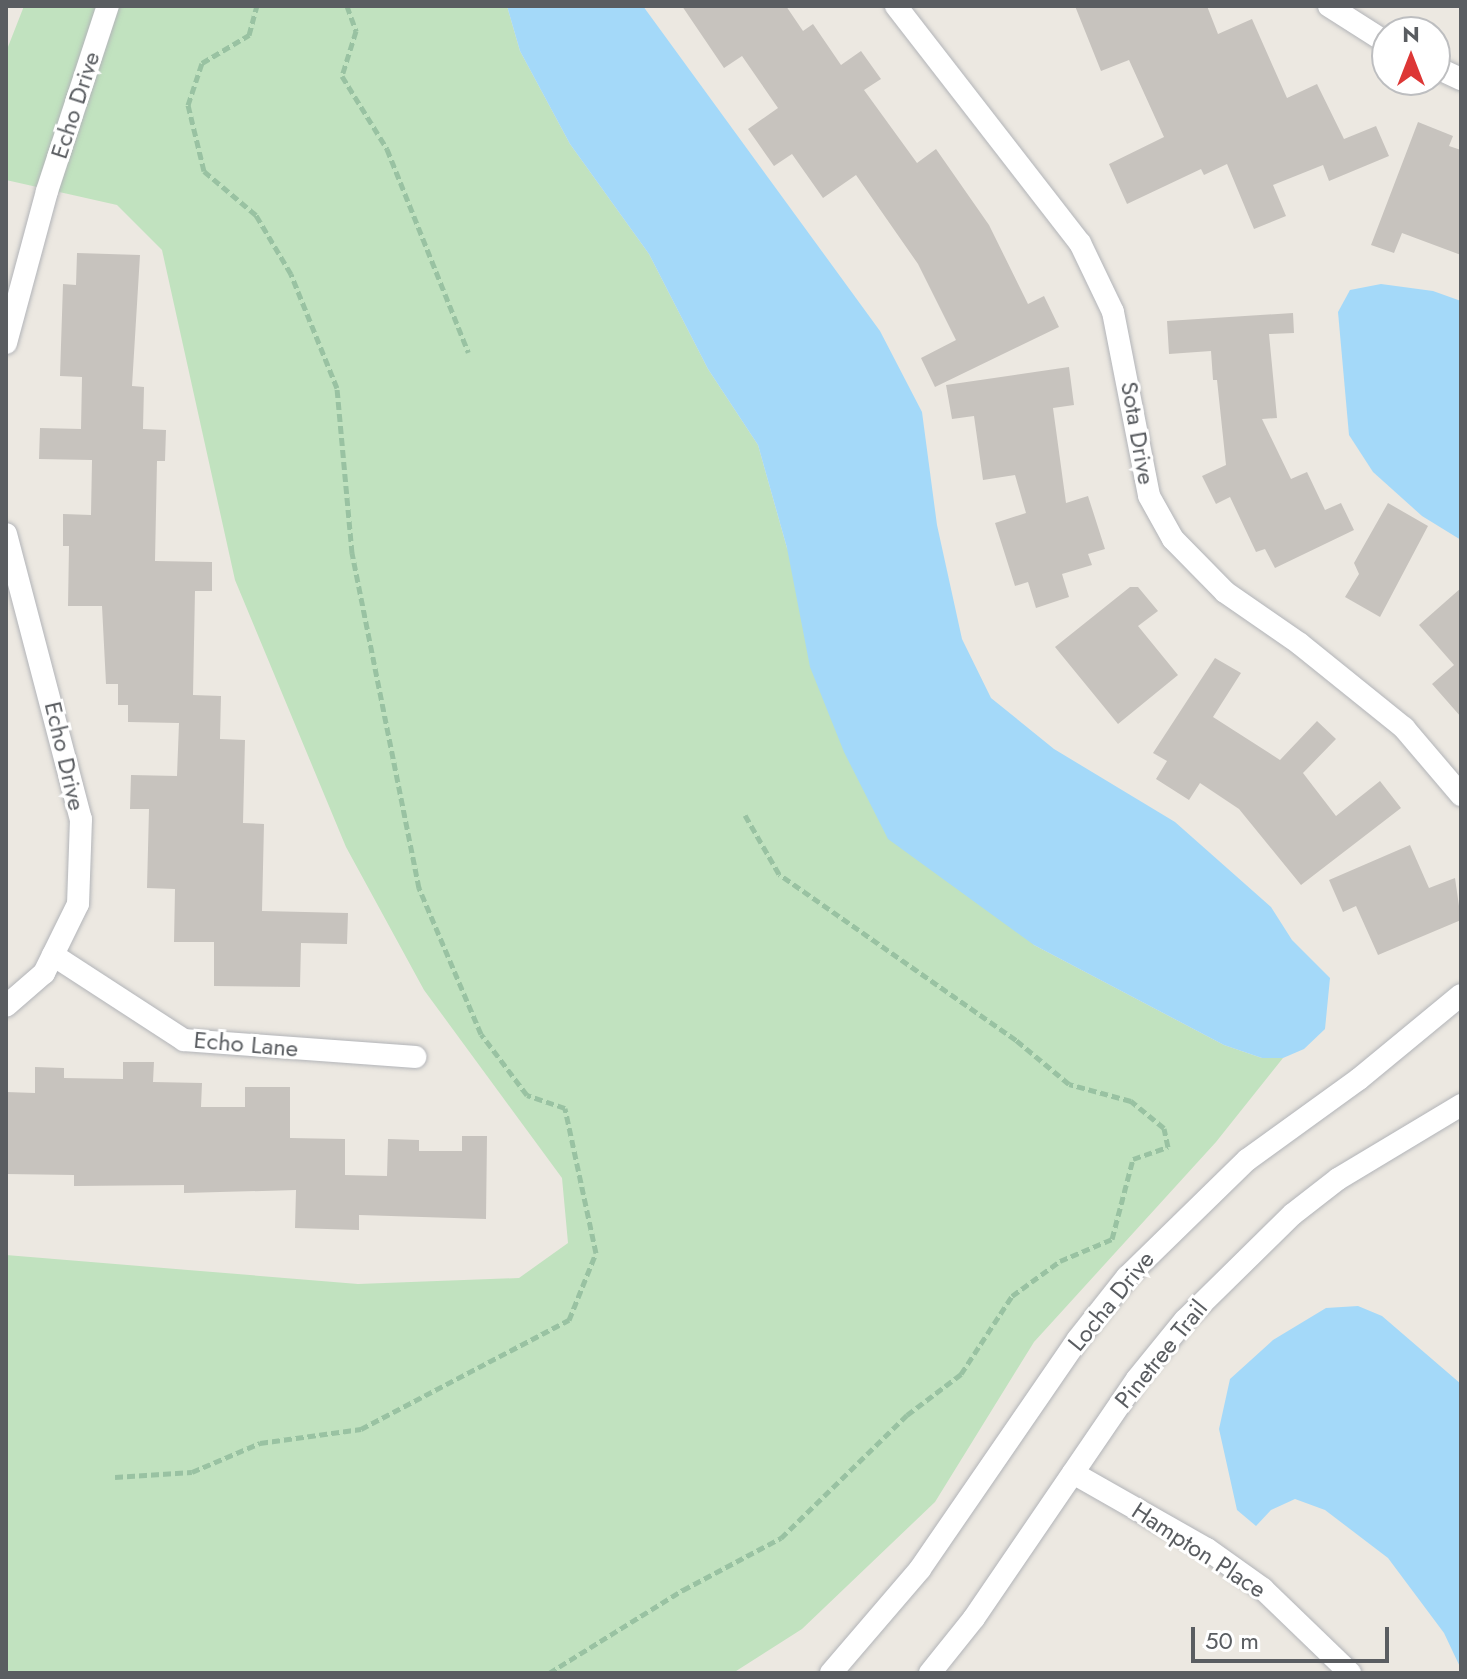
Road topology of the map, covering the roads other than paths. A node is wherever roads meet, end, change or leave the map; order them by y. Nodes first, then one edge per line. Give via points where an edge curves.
1 (108, 6) edge
2 (896, 6) edge
3 (1329, 6) edge
4 (1371, 33) edge
5 (6, 343) edge
6 (6, 534) edge
7 (1461, 795) edge
8 (53, 955) junction
9 (1461, 995) edge
10 (6, 1006) edge
11 (415, 1057) dead end
12 (1461, 1105) edge
13 (1073, 1473) junction
14 (831, 1673) edge
15 (930, 1673) edge
16 (1350, 1673) edge

1 - 5 street, Echo Drive via 47,191
2 - 7 street, Sota Drive via 1080,243 1113,312 1149,496 1173,539 1225,592 1404,728
3 - 4 street
6 - 8 street, Echo Drive via 81,819 78,904
8 - 10 street, Echo Drive via 44,973
8 - 11 street, Echo Lane via 184,1040
9 - 14 street, Locha Drive via 1359,1079 1247,1160 1149,1254 1078,1339 920,1569
12 - 13 street, Pinetree Trail via 1338,1179 1237,1265 1137,1379
13 - 15 street, Pinetree Trail
13 - 16 street, Hampton Place via 1207,1549 1263,1589

